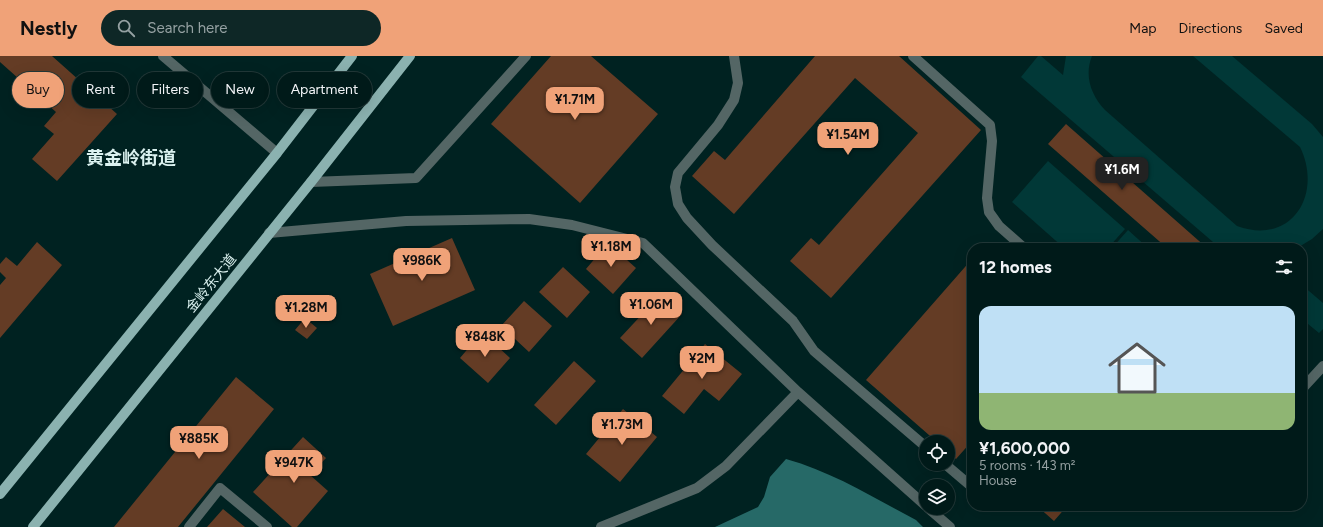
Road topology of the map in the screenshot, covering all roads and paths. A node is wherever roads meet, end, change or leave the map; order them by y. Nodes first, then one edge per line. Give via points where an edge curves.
1 (163, 56) edge
2 (352, 56) edge
3 (410, 56) edge
4 (526, 56) edge
5 (734, 56) edge
6 (913, 56) edge
7 (277, 153) junction
8 (311, 182) junction
9 (269, 233) junction
10 (1018, 243) edge
11 (1323, 366) edge
12 (1307, 384) edge
13 (798, 392) junction
14 (919, 441) edge
15 (953, 471) edge
16 (967, 483) edge
17 (0, 494) edge
18 (919, 500) edge
19 (936, 515) edge
20 (32, 527) edge
21 (189, 527) edge
22 (267, 527) edge
23 (601, 527) edge
24 (950, 527) edge

1 - 7 street
2 - 7 main road
3 - 8 main road, 金岭东大道
4 - 8 street via 416,178
5 - 14 street via 738,83 734,100 718,125 678,173 675,187 678,204 687,218 712,245 793,321 814,351
6 - 10 street via 990,125 992,141 987,198 989,212 999,226
7 - 17 main road
8 - 9 main road, 金岭东大道
9 - 13 street via 406,221 529,219 572,225 643,243
9 - 20 main road, 金岭东大道
11 - 12 street
13 - 18 street
13 - 23 street via 726,466 697,488
15 - 16 street
19 - 24 street
21 - 22 street via 220,488

